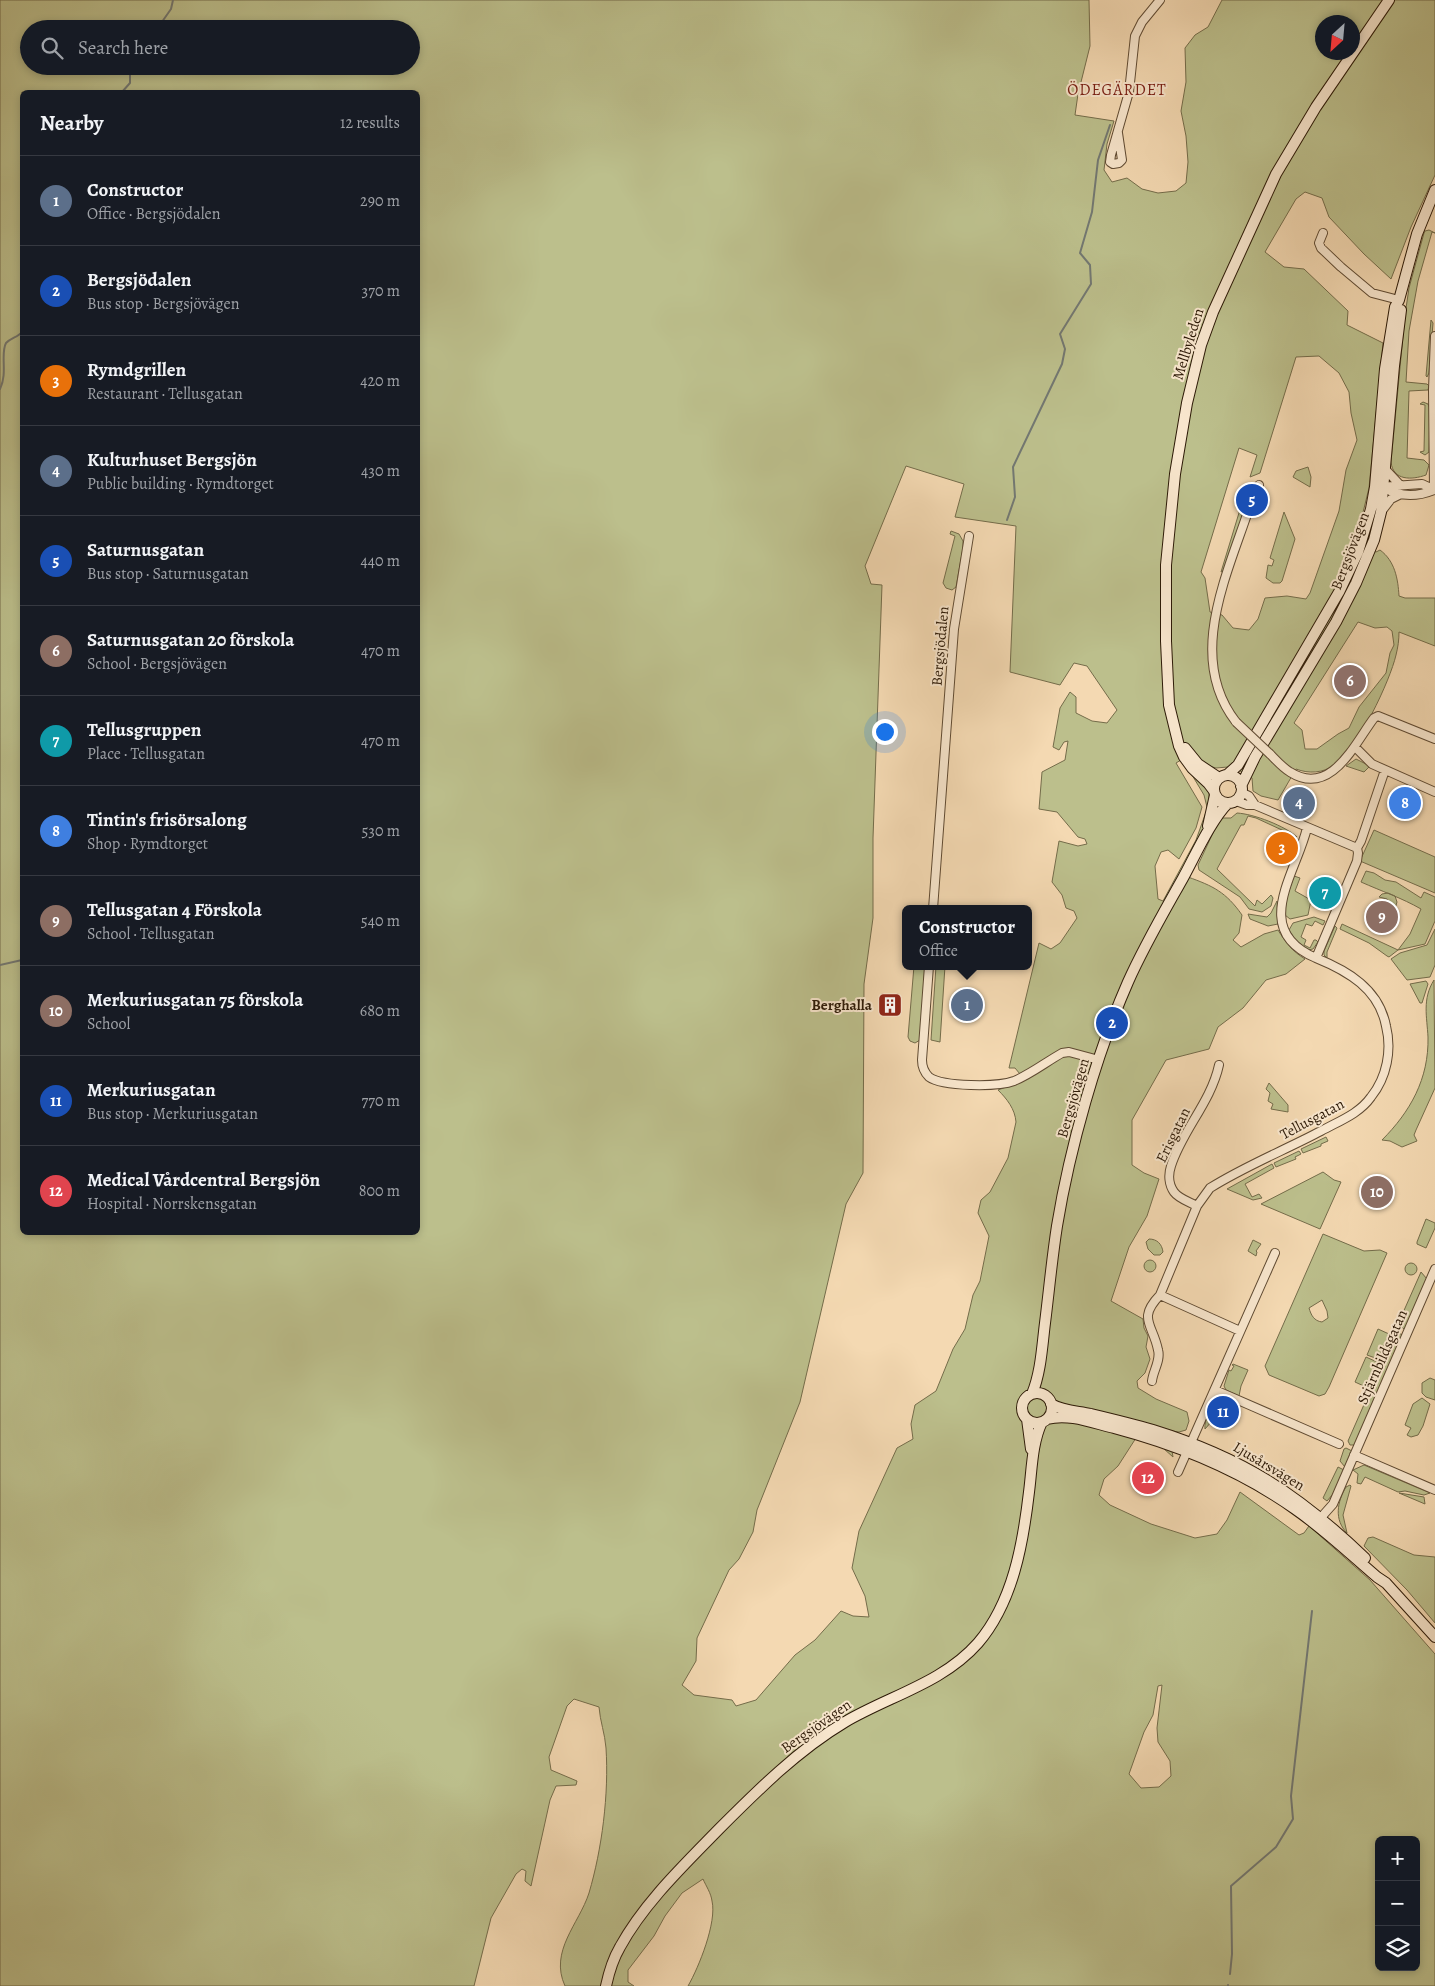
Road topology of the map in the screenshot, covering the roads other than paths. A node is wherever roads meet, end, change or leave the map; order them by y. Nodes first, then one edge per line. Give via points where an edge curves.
1 (1160, 0) edge
2 (1389, 0) edge
3 (1118, 132) dead end
4 (1435, 190) edge
5 (1323, 233) dead end
6 (1399, 300) junction
7 (1435, 336) edge
8 (1386, 470) junction
9 (1260, 484) dead end
10 (1400, 485) junction
11 (1379, 487) junction
12 (1435, 490) edge
13 (1399, 494) junction
14 (1381, 512) junction
15 (969, 536) dead end
16 (1435, 739) edge
17 (1178, 740) junction
18 (1355, 747) junction
19 (1385, 770) junction
20 (1223, 777) junction
21 (1435, 792) edge
22 (1214, 793) junction
23 (1237, 796) junction
24 (1307, 828) junction
25 (1203, 842) junction
26 (1357, 848) junction
27 (933, 905) edge
28 (1316, 958) junction
29 (929, 970) edge
30 (1099, 1060) junction
31 (1219, 1065) dead end
32 (1198, 1206) junction
33 (1275, 1253) dead end
34 (1435, 1269) edge
35 (1160, 1295) junction
36 (1240, 1331) junction
37 (1042, 1354) junction
38 (1152, 1381) dead end
39 (1215, 1390) junction
40 (1032, 1394) junction
41 (1049, 1400) junction
42 (1027, 1419) junction
43 (1045, 1420) junction
44 (1340, 1444) dead end
45 (1189, 1447) junction
46 (1354, 1455) junction
47 (1032, 1470) junction
48 (1178, 1472) dead end
49 (1435, 1490) edge
50 (1318, 1521) junction
51 (1435, 1637) edge
52 (606, 1986) edge

1 - 3 street via 1135,36 1130,85
2 - 17 main road, Mellbyleden via 1285,157 1231,269 1199,351 1179,445 1166,565 1170,705
4 - 6 main road, Bergsjövägen via 1417,234
5 - 6 street via 1321,248 1341,267 1372,293
6 - 8 main road, Bergsjövägen via 1401,308
6 - 11 main road, Bergsjövägen via 1395,307 1386,369
7 - 12 street via 1432,390
8 - 10 street
8 - 11 main road, Bergsjövägen
9 - 18 street, bridge via 1253,496 1213,623 1214,672 1223,701 1236,722 1291,773 1317,778 1341,764
10 - 11 street
10 - 12 street via 1422,484
11 - 13 street
11 - 14 main road, Bergsjövägen
11 - 20 main road, Bergsjövägen via 1347,578 1238,765
12 - 13 street via 1422,496
13 - 14 street
14 - 23 main road, Bergsjövägen via 1374,540 1349,597 1255,758
15 - 27 street, Bergsjödalen via 954,629
16 - 18 street via 1378,716
17 - 20 main road, Mellbyleden via 1198,764
17 - 22 main road, Mellbyleden via 1184,757
18 - 19 street via 1372,764
19 - 21 street
19 - 26 street
20 - 22 main road, Bergsjövägen via 1215,784
20 - 23 main road via 1235,778
22 - 23 main road via 1220,801
22 - 25 main road, Bergsjövägen
23 - 24 street via 1247,805 1255,805
23 - 25 main road, Bergsjövägen via 1219,814
24 - 26 street
24 - 28 street, Tellusgatan via 1282,896 1281,915 1287,936 1298,949
25 - 30 main road, Bergsjövägen via 1132,974
26 - 28 street via 1357,861
28 - 32 street, Tellusgatan via 1361,982 1379,1006 1388,1037 1387,1062 1382,1078 1371,1098 1346,1119 1212,1187 1204,1193
29 - 30 street via 922,1060 924,1070 931,1078 990,1085 1019,1079 1069,1052
30 - 37 main road, Bergsjövägen via 1057,1226
31 - 32 street, Erisgatan via 1170,1172 1174,1192
32 - 35 street, Tellusgatan
33 - 36 street
34 - 46 street, Stjärnbildsgatan
35 - 36 street
35 - 38 street, Tellusgatan via 1148,1312 1158,1350
36 - 39 street
37 - 40 main road, Bergsjövägen
37 - 41 main road, Bergsjövägen via 1042,1373
39 - 44 street
39 - 45 street
40 - 41 main road via 1040,1393
40 - 42 main road, Bergsjövägen via 1022,1404 1022,1412
41 - 43 main road, Bergsjövägen via 1051,1412
41 - 45 main road, Ljusårsvägen via 1063,1410 1133,1424
42 - 43 main road via 1034,1422
42 - 47 main road, Bergsjövägen
43 - 45 main road, Ljusårsvägen via 1063,1417 1080,1420
43 - 47 main road, Bergsjövägen via 1036,1442
45 - 48 street
45 - 50 main road, Ljusårsvägen via 1221,1454 1260,1474
46 - 49 street
46 - 50 street, Stjärnbildsgatan via 1333,1504
47 - 52 main road, Bergsjövägen via 1024,1529 1012,1577 1001,1607 978,1643 942,1674 836,1728 773,1777 658,1894 620,1946
50 - 51 main road, Ljusårsvägen via 1386,1583

